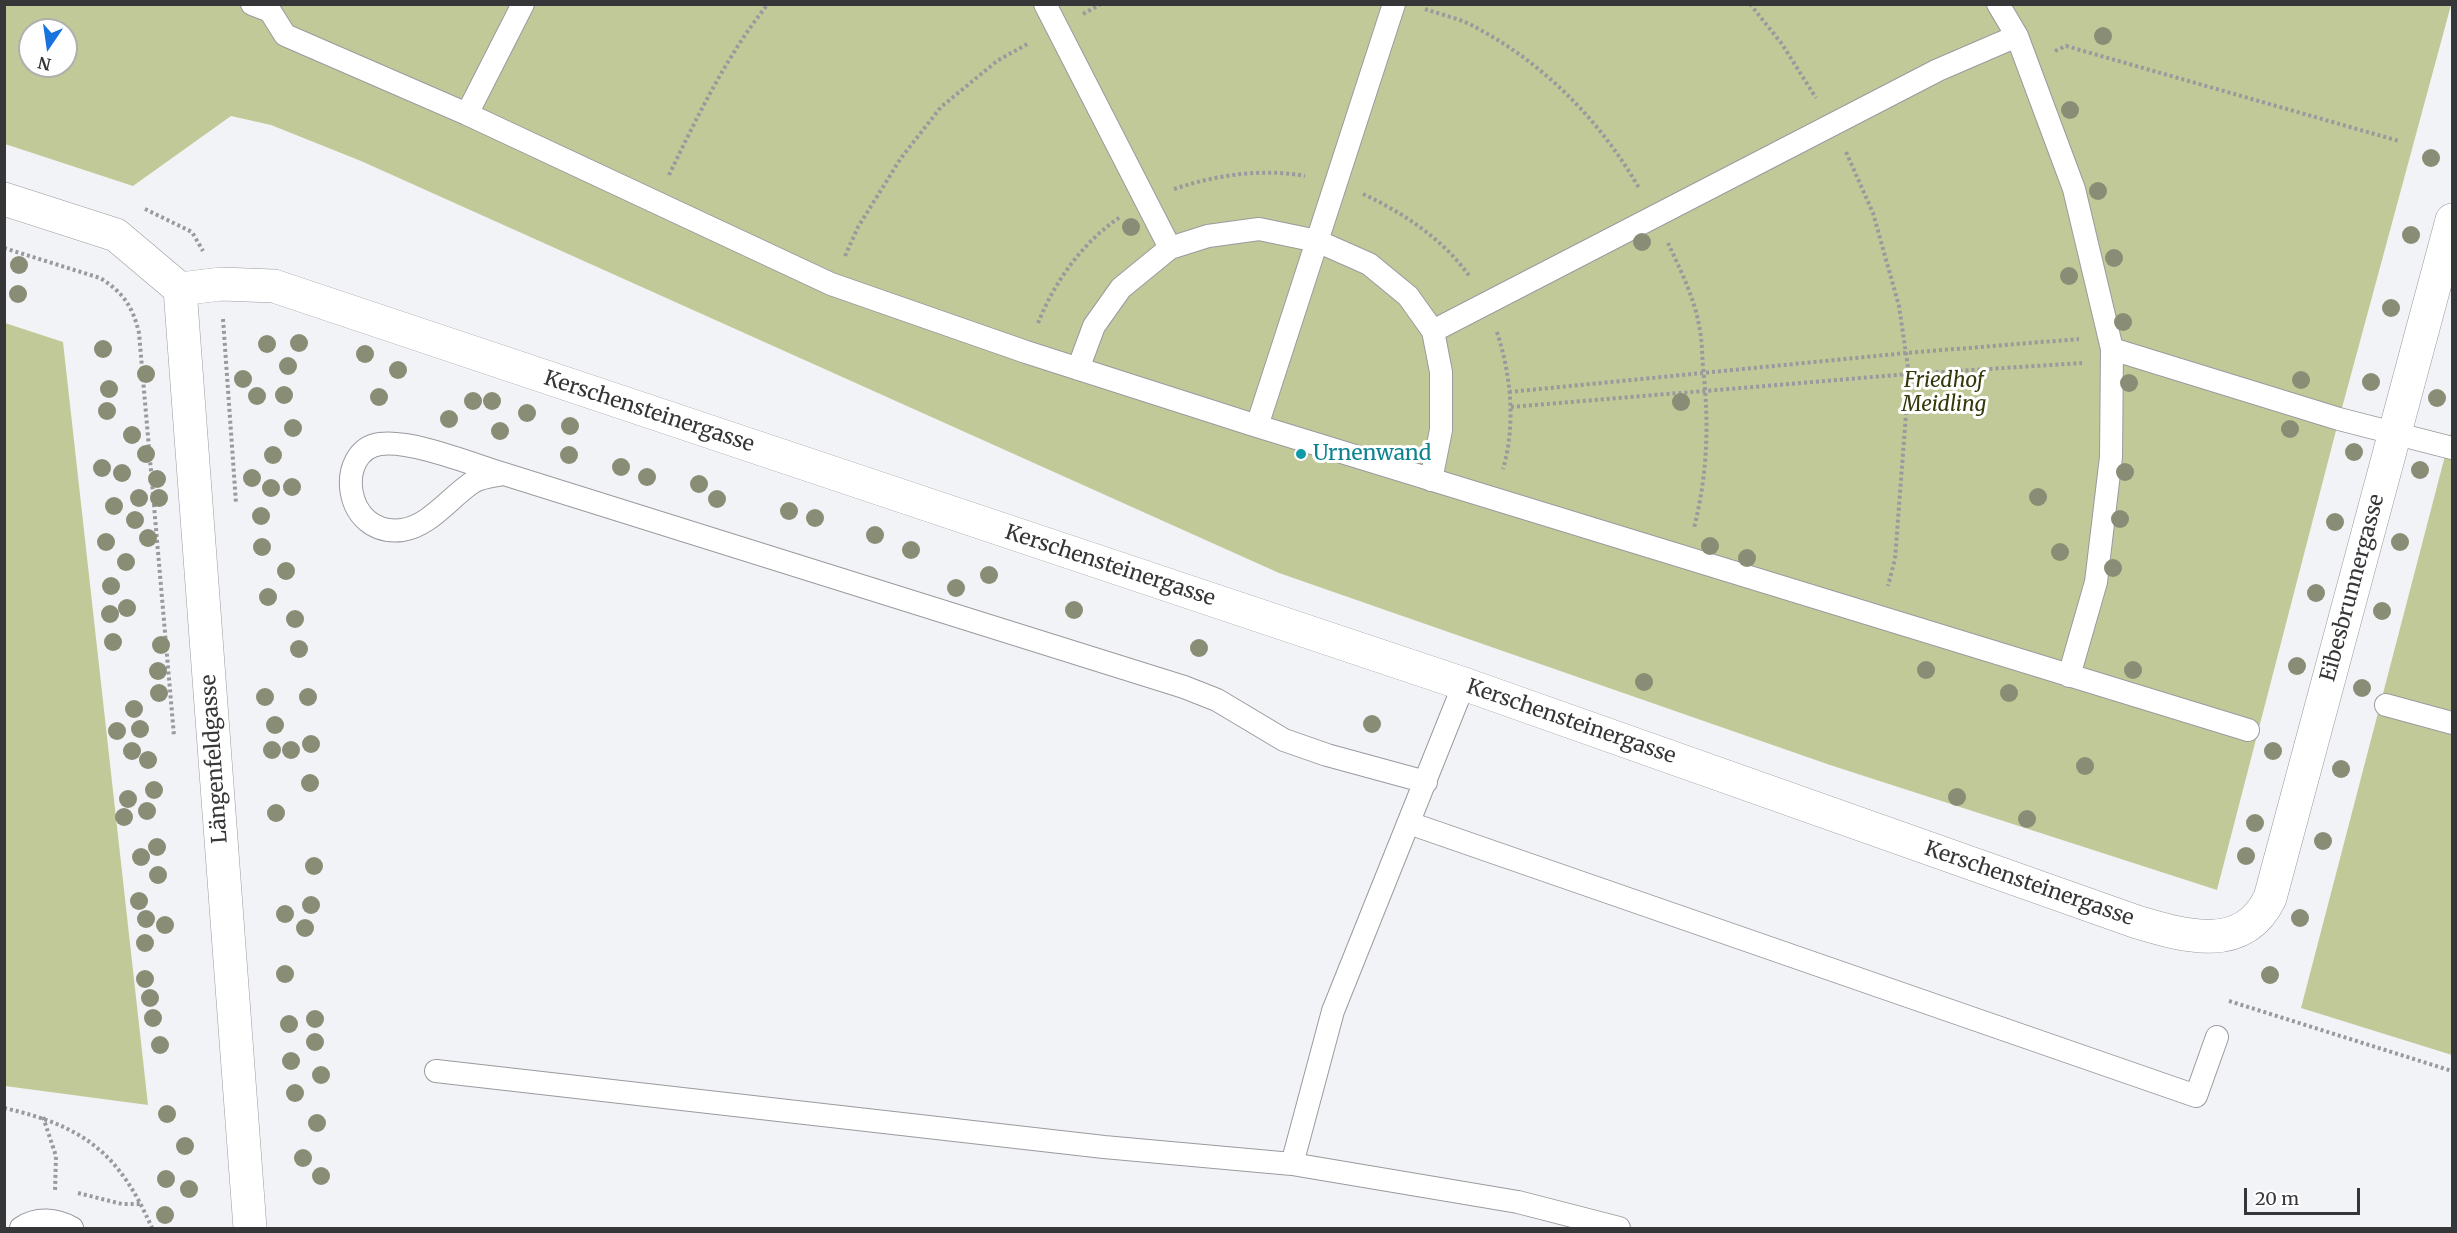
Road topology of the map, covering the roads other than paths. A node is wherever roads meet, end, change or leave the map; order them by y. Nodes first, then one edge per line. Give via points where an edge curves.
1 (252, 4) edge
2 (523, 4) edge
3 (1045, 4) edge
4 (1394, 4) edge
5 (1998, 4) edge
6 (2017, 36) junction
7 (467, 114) junction
8 (4, 199) edge
9 (2452, 220) edge
10 (1317, 241) junction
11 (1170, 248) junction
12 (180, 289) junction
13 (1433, 331) junction
14 (2111, 349) junction
15 (1078, 369) junction
16 (1257, 426) junction
17 (2396, 433) junction
18 (2452, 448) edge
19 (504, 474) junction
20 (1431, 480) junction
21 (2069, 676) junction
22 (1464, 684) junction
23 (2386, 705) dead end
24 (2452, 723) edge
25 (2248, 730) dead end
26 (1425, 782) junction
27 (1409, 824) junction
28 (2225, 935) joint
29 (2217, 1037) dead end
30 (436, 1071) dead end
31 (1292, 1164) junction
32 (21, 1228) edge
33 (72, 1228) edge
34 (250, 1228) edge
35 (1619, 1228) edge

1 - 7 lane via 270,11 285,35
2 - 7 lane
3 - 11 lane
4 - 10 lane
5 - 6 lane
6 - 13 lane via 1938,70
6 - 14 lane via 2074,189
7 - 15 lane via 831,284
8 - 12 street via 116,235
9 - 17 street, Eibesbrunnergasse
10 - 11 lane via 1259,230 1208,236
10 - 13 lane via 1369,264 1408,296
10 - 16 lane
11 - 15 lane via 1121,288 1094,326
12 - 22 street, Kerschensteinergasse via 221,284 274,286
12 - 34 street, Längenfeldgasse
13 - 20 lane via 1441,372 1441,430
14 - 17 lane
14 - 21 lane via 2111,457 2096,582
15 - 16 lane
16 - 20 lane
17 - 18 lane
17 - 28 street, Eibesbrunnergasse via 2270,898 2254,922
19 - 19 lane via 403,444 378,444 366,450 356,464 350,494 356,509 368,521 398,531 422,523 474,481
19 - 26 lane via 1184,687 1216,700 1284,740
20 - 21 lane
21 - 25 lane
22 - 26 lane
22 - 28 street, Kerschensteinergasse via 2137,922 2176,934
23 - 24 lane
26 - 27 lane
27 - 29 lane via 2196,1096
27 - 31 lane via 1326,1031
30 - 31 lane via 1104,1147
31 - 35 lane via 1518,1202
32 - 33 lane via 43,1220 62,1222

